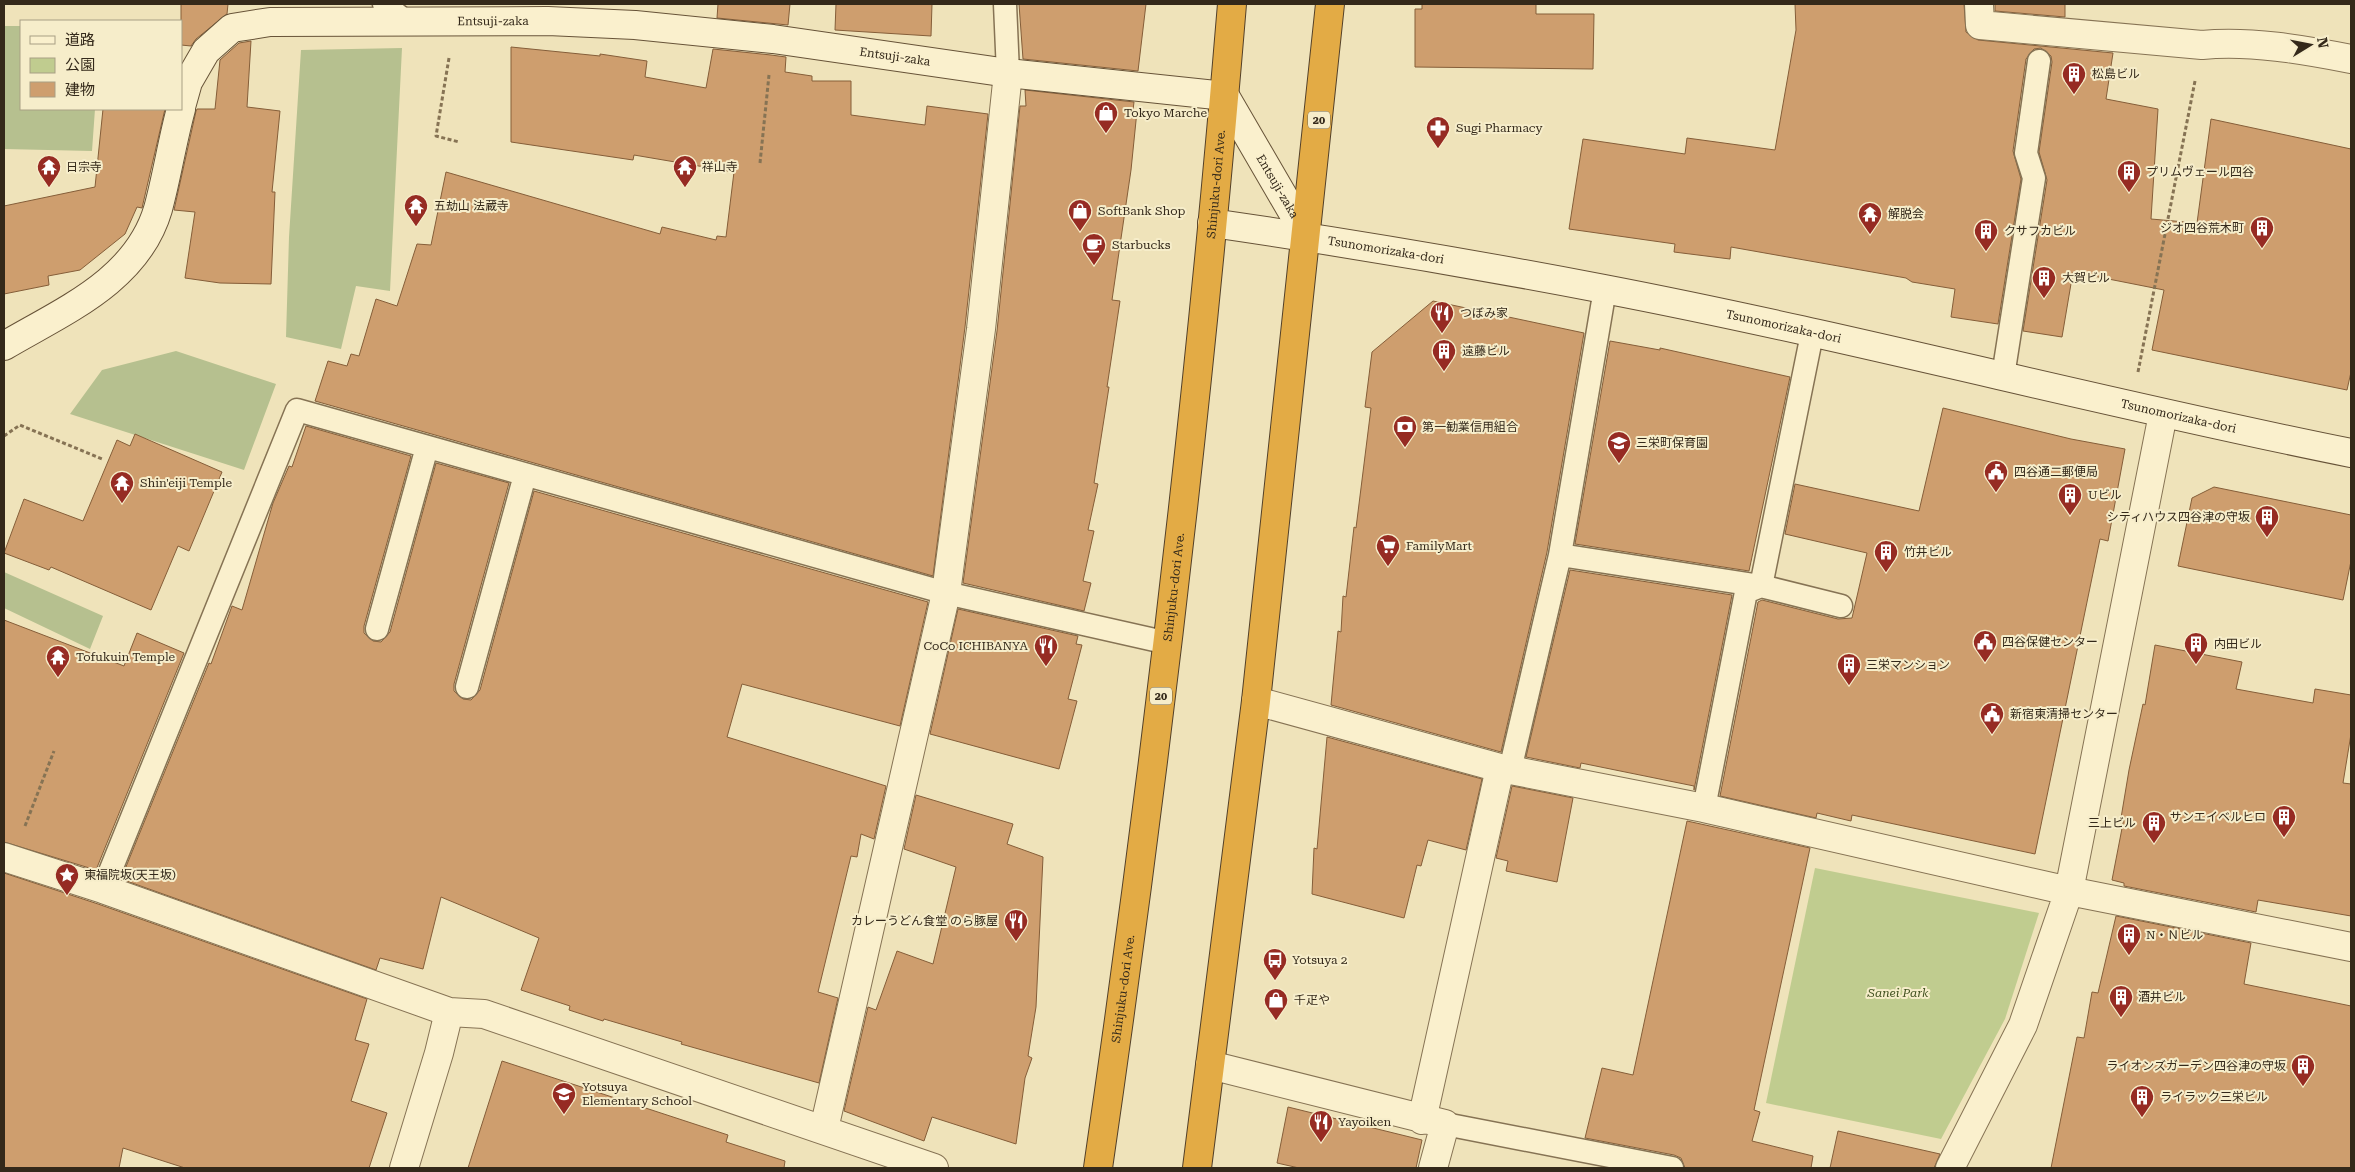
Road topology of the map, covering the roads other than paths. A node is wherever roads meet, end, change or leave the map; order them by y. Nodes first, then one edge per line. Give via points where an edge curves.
1 (1005, 4) edge
2 (1232, 4) edge
3 (1330, 4) edge
4 (1979, 4) edge
5 (394, 12) edge
6 (2351, 59) edge
7 (2038, 61) dead end
8 (1008, 73) junction
9 (1225, 96) junction
10 (182, 104) edge
11 (181, 110) edge
12 (1212, 223) junction
13 (1307, 237) junction
14 (1605, 289) junction
15 (1812, 334) junction
16 (4, 346) edge
17 (2003, 376) junction
18 (2163, 414) junction
19 (427, 447) junction
20 (2351, 453) edge
21 (525, 475) junction
22 (1560, 555) junction
23 (1761, 586) junction
24 (946, 593) junction
25 (1841, 606) dead end
26 (378, 630) dead end
27 (1168, 643) junction
28 (467, 687) dead end
29 (1256, 701) junction
30 (1505, 769) junction
31 (1704, 808) junction
32 (8, 858) edge
33 (103, 889) junction
34 (2069, 891) junction
35 (2351, 946) edge
36 (449, 1012) junction
37 (1210, 1065) junction
38 (1434, 1122) junction
39 (824, 1129) junction
40 (404, 1168) edge
41 (934, 1168) edge
42 (1098, 1168) edge
43 (1197, 1168) edge
44 (1433, 1168) edge
45 (1672, 1168) edge
46 (1950, 1168) edge

1 - 8 lane
2 - 9 highway, Shinjuku-dori Ave. / 20
3 - 13 highway, 20
4 - 6 street via 1980,25 2202,45 2217,43 2306,50
5 - 8 street, Entsuji-zaka via 455,20 671,28 773,39
5 - 10 street, Entsuji-zaka via 232,28 206,51 188,82
7 - 17 lane via 2026,153 2034,178
8 - 9 street, Entsuji-zaka
8 - 24 street via 981,329
9 - 12 highway, Shinjuku-dori Ave. / 20
9 - 13 street, Entsuji-zaka
11 - 16 street, Entsuji-zaka via 158,210 136,255 96,291
12 - 13 street, Tsunomorizaka-dori
12 - 27 highway, Shinjuku-dori Ave. / 20
13 - 14 street, Tsunomorizaka-dori
13 - 29 highway, 20
14 - 15 street, Tsunomorizaka-dori
14 - 22 lane
15 - 17 street, Tsunomorizaka-dori
15 - 23 lane
17 - 18 street, Tsunomorizaka-dori
18 - 20 street, Tsunomorizaka-dori
18 - 34 street
19 - 21 lane
19 - 26 lane
19 - 33 lane via 297,410
21 - 24 lane
21 - 28 lane
22 - 23 lane
22 - 30 lane
23 - 25 lane
23 - 31 lane via 1746,592
24 - 27 lane
24 - 39 street
27 - 42 highway, Shinjuku-dori Ave. / 20
29 - 30 street
29 - 37 highway, 20
30 - 31 street
30 - 38 street
31 - 34 street
32 - 33 street
33 - 36 street
34 - 35 street
34 - 46 street via 2023,1025
36 - 39 street via 484,1014
36 - 40 street
37 - 38 street
37 - 43 highway, 20
38 - 44 street
38 - 45 lane
39 - 41 street

